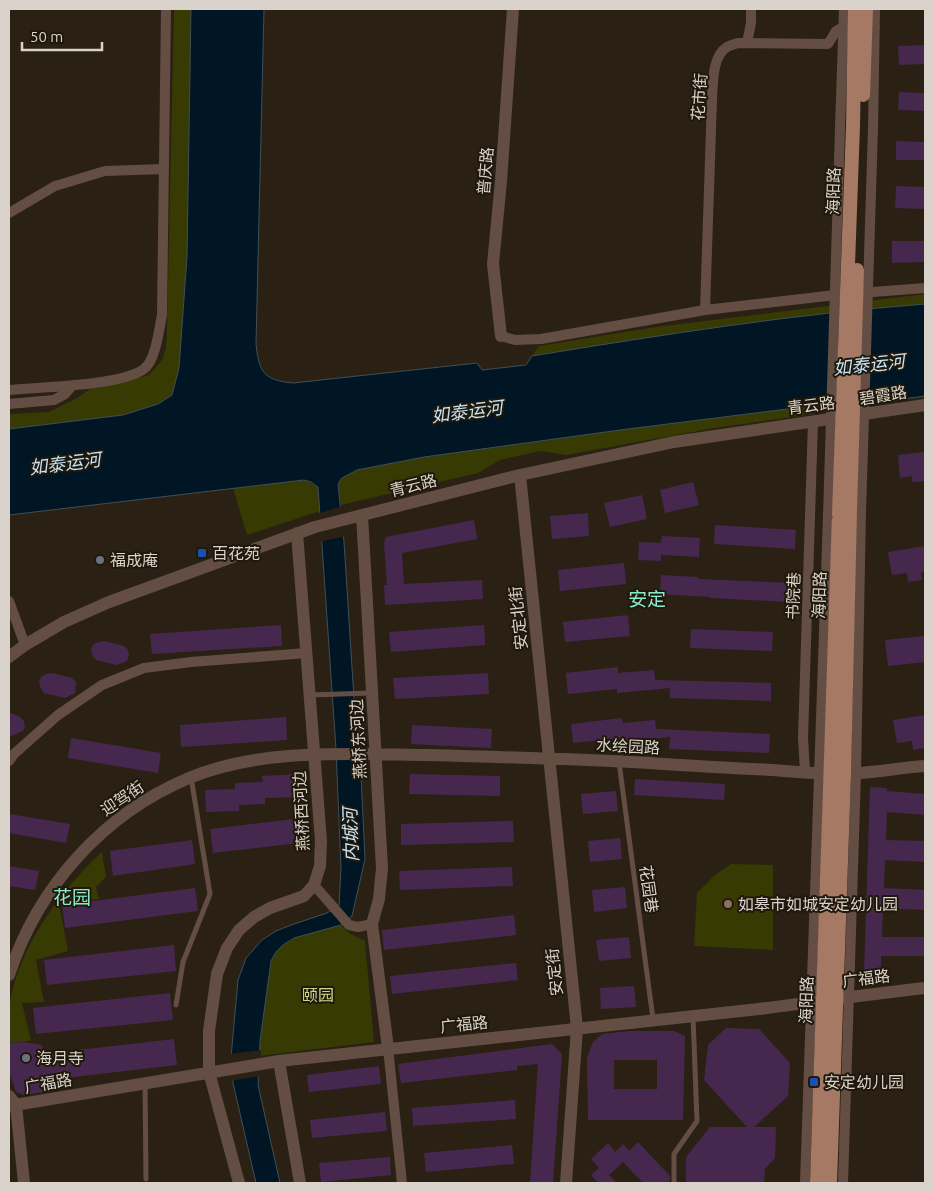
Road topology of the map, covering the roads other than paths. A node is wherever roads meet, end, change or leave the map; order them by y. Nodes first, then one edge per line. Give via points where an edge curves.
1 (166, 9) edge
2 (513, 9) edge
3 (750, 9) edge
4 (844, 9) edge
5 (855, 9) edge
6 (866, 9) edge
7 (875, 9) edge
8 (859, 28) junction
9 (747, 43) junction
10 (857, 127) junction
11 (164, 169) junction
12 (9, 213) edge
13 (925, 288) edge
14 (705, 310) junction
15 (501, 336) joint
16 (73, 385) junction
17 (9, 390) edge
18 (9, 404) edge
19 (925, 404) edge
20 (847, 417) joint
21 (813, 422) junction
22 (520, 474) junction
23 (844, 513) junction
24 (362, 515) junction
25 (297, 533) junction
26 (9, 601) edge
27 (25, 645) junction
28 (307, 653) junction
29 (9, 657) edge
30 (372, 693) junction
31 (310, 695) junction
32 (370, 754) junction
33 (314, 755) junction
34 (328, 755) joint
35 (549, 758) junction
36 (9, 761) edge
37 (619, 762) junction
38 (925, 766) edge
39 (831, 773) junction
40 (191, 777) junction
41 (314, 885) junction
42 (372, 924) junction
43 (9, 975) edge
44 (925, 988) edge
45 (830, 1000) junction
46 (176, 1005) dead end
47 (693, 1015) junction
48 (653, 1019) junction
49 (576, 1028) junction
50 (388, 1048) junction
51 (280, 1061) junction
52 (209, 1072) junction
53 (145, 1083) junction
54 (11, 1102) edge
55 (146, 1179) dead end
56 (24, 1183) edge
57 (239, 1183) edge
58 (300, 1183) edge
59 (402, 1183) edge
60 (566, 1183) edge
61 (674, 1183) edge
62 (804, 1183) edge
63 (817, 1183) edge
64 (830, 1183) edge
65 (843, 1183) edge

1 - 11 street
2 - 15 street, 普庆路 via 493,264
3 - 9 street
4 - 8 street
5 - 8 main road, 海阳路
6 - 8 main road, 海阳路
7 - 8 street
8 - 9 street, 花市街 via 836,31 828,44
8 - 10 main road, 海阳路
8 - 10 street
9 - 14 street, 花市街 via 725,48 718,58 714,76
10 - 23 main road, 海阳路, bridge
10 - 23 street, bridge
11 - 12 street via 105,171 55,186
11 - 16 street via 162,315 156,348 145,368 122,378
13 - 14 street
14 - 15 street via 541,339 515,340
16 - 17 street
16 - 18 street via 54,400
19 - 20 street, 碧霞路
20 - 21 street, 青云路
21 - 22 street, 青云路 via 674,442
21 - 39 street, 书院巷 via 804,738
22 - 24 street, 青云路
22 - 35 street, 安定北街
23 - 39 main road, 海阳路
23 - 39 street
24 - 25 street, 青云路
24 - 30 street, 燕桥东河边
25 - 27 street, 青云路 via 109,602 64,622
25 - 28 street, 燕桥西河边
26 - 27 street
27 - 29 street, 青云路
28 - 31 street, 燕桥西河边
28 - 36 street via 144,668 102,685 58,715
30 - 31 lane
30 - 32 street, 燕桥东河边
31 - 33 street, 燕桥西河边
32 - 34 street, 水绘园路
32 - 35 street, 水绘园路
32 - 42 street, 燕桥东河边 via 382,868
33 - 34 street, 迎驾街
33 - 40 street, 迎驾街 via 247,761
33 - 41 street, 燕桥西河边 via 321,841 320,866
35 - 37 street, 水绘园路
35 - 49 street, 安定街
37 - 39 street, 水绘园路
37 - 48 lane, 花园巷
38 - 39 street, 水绘园路
39 - 45 main road, 海阳路
39 - 45 street
40 - 43 street, 迎驾街 via 143,802 93,840 71,864 37,912
40 - 46 lane via 210,894 183,962
41 - 42 street via 349,925
41 - 52 street via 304,896 254,916 226,948 217,974 211,1010
42 - 50 street, 燕桥东河边
44 - 45 street, 广福路
45 - 47 street, 广福路
45 - 62 street
45 - 63 main road, 海阳路
45 - 64 main road, 海阳路
45 - 65 street
47 - 48 street, 广福路
47 - 61 lane via 697,1121 674,1154
48 - 49 street, 广福路
49 - 50 street, 广福路
49 - 60 street, 安定街
50 - 51 street, 广福路
50 - 59 street
51 - 52 street, 广福路
51 - 58 street
52 - 53 street, 广福路
52 - 57 street
53 - 54 street, 广福路
53 - 55 lane
54 - 56 street

